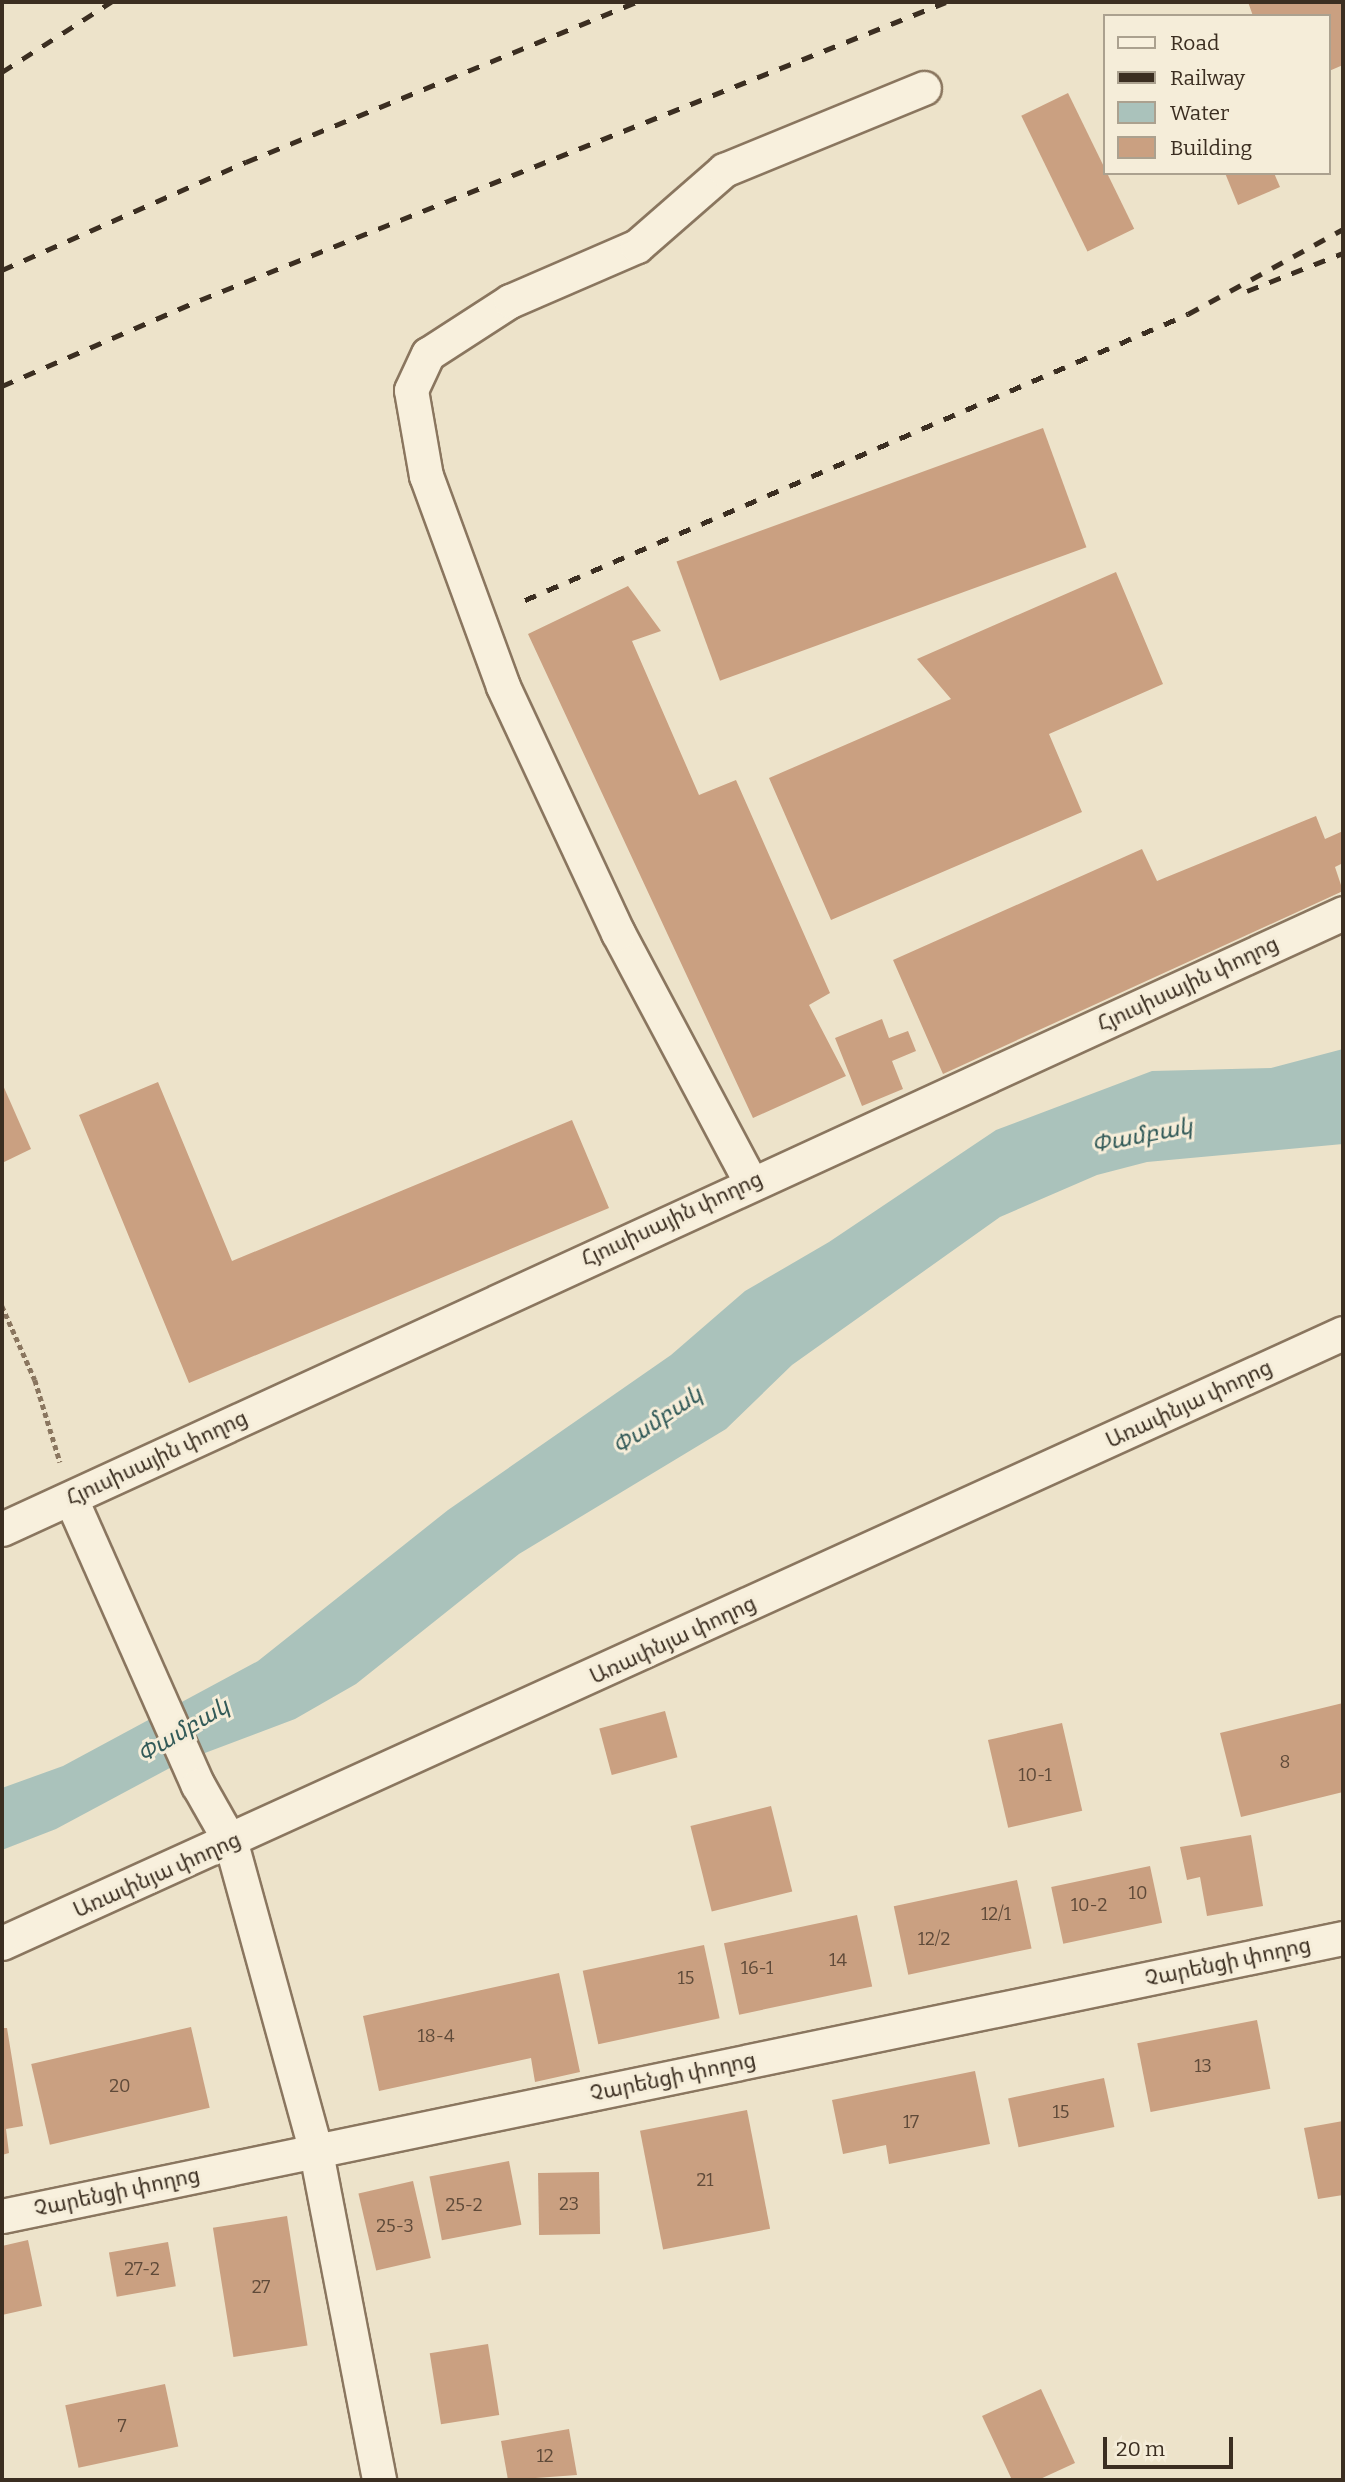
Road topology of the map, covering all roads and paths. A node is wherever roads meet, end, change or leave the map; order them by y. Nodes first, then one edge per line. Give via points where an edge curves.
1 (924, 88) dead end
2 (1343, 913) edge
3 (751, 1183) junction
4 (2, 1306) edge
5 (1343, 1333) edge
6 (71, 1499) junction
7 (2, 1529) edge
8 (231, 1843) junction
9 (1343, 1938) edge
10 (2, 1943) edge
11 (316, 2152) junction
12 (2, 2216) edge
13 (379, 2480) edge

1 - 3 street via 724,170 637,246 510,301 428,354 411,390 426,476 503,686 618,933
2 - 3 street, Հյուսիսային փողոց
3 - 6 street, Հյուսիսային փողոց
4 - 6 path via 34,1380
5 - 8 street, Առափնյա փողոց
6 - 7 street, Հյուսիսային փողոց
6 - 8 street via 102,1558 198,1785
8 - 10 street, Առափնյա փողոց
8 - 11 street
9 - 11 street, Չարենցի փողոց
11 - 12 street, Չարենցի փողոց
11 - 13 street

